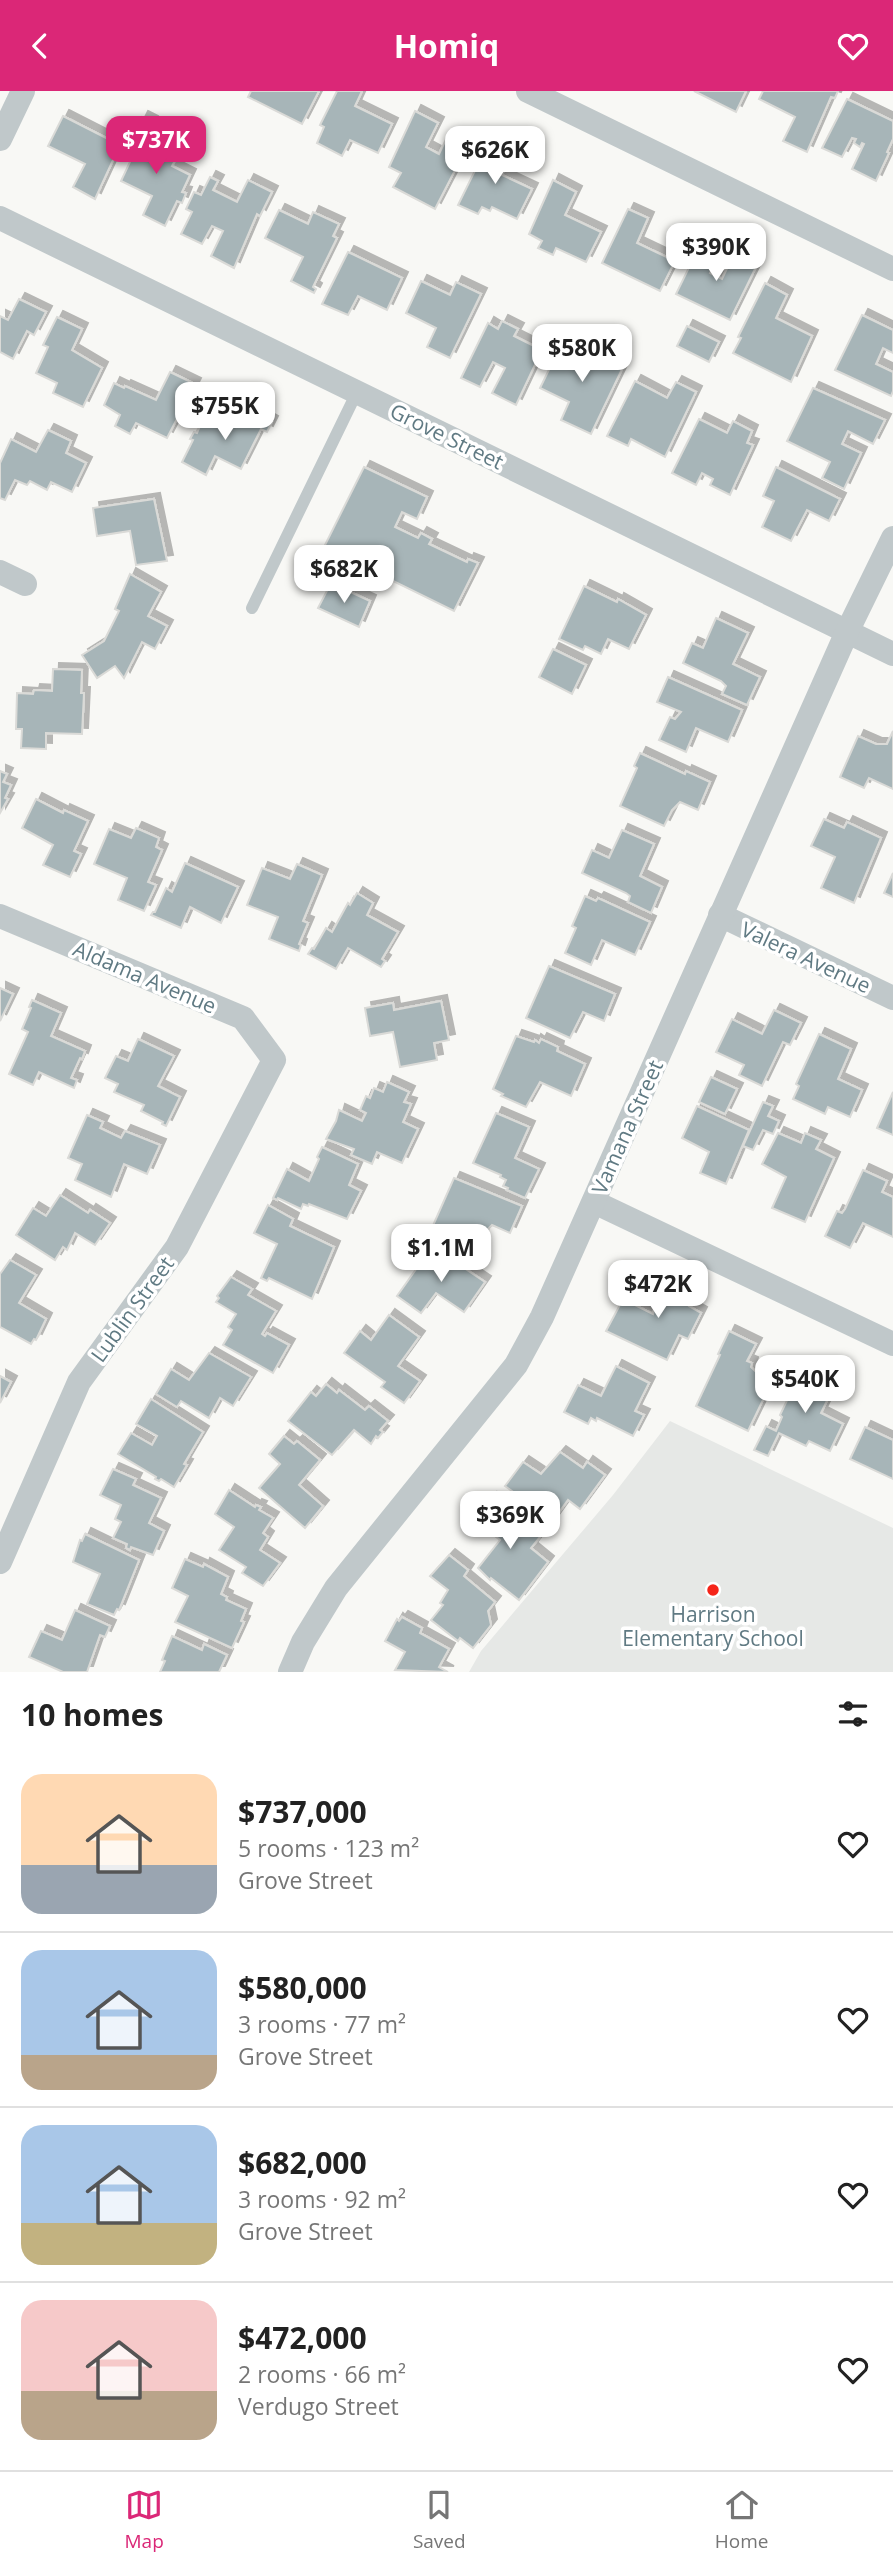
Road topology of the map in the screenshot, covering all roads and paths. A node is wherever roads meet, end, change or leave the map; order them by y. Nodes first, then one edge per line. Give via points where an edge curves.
1 (23, 91) edge
2 (528, 91) edge
3 (0, 139) edge
4 (0, 218) edge
5 (893, 269) edge
6 (357, 392) junction
7 (893, 538) edge
8 (0, 572) edge
9 (24, 584) dead end
10 (252, 608) dead end
11 (847, 632) junction
12 (893, 654) edge
13 (720, 915) junction
14 (0, 916) edge
15 (893, 998) edge
16 (274, 1060) joint
17 (594, 1202) junction
18 (893, 1344) edge
19 (0, 1562) edge
20 (290, 1672) edge

1 - 3 street
2 - 5 street
4 - 6 street, Grove Street
6 - 10 lane
6 - 11 street, Grove Street
7 - 11 street, Vamana Street
8 - 9 street
11 - 12 street, Grove Street
11 - 13 street, Vamana Street
13 - 15 street, Valera Avenue
13 - 17 street, Vamana Street
14 - 16 street, Aldama Avenue via 243,1018
16 - 19 street, Lublin Street via 177,1247 79,1382
17 - 18 street
17 - 20 street, Vamana Street via 516,1365 336,1588

